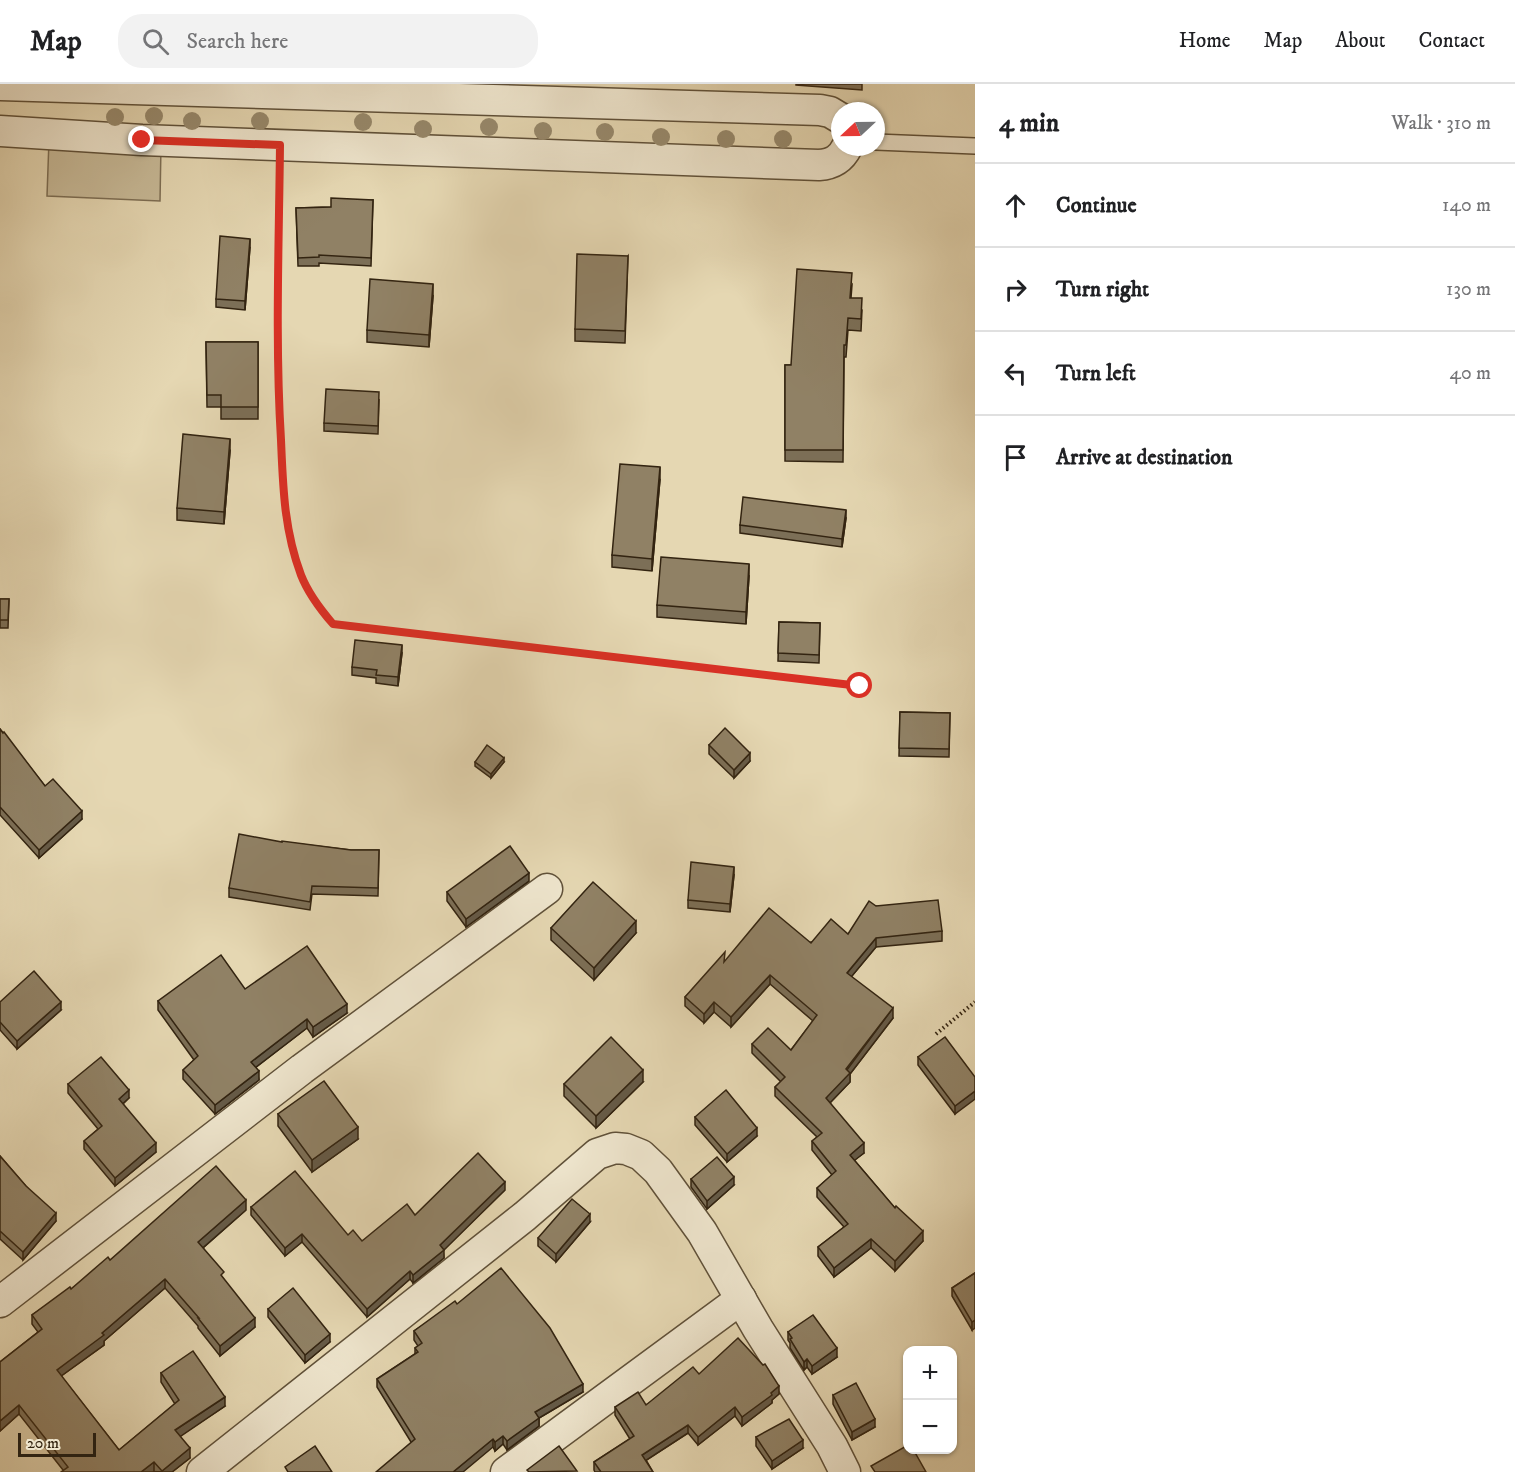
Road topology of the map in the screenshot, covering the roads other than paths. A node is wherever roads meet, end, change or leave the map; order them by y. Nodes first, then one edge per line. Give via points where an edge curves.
1 (0, 85) edge
2 (831, 113) edge
3 (0, 131) edge
4 (885, 142) edge
5 (975, 146) edge
6 (842, 156) edge
7 (547, 889) dead end
8 (2, 1297) edge
9 (741, 1299) junction
10 (202, 1472) edge
11 (506, 1472) edge
12 (845, 1472) edge

1 - 2 street
3 - 6 street via 142,140 819,165 828,165
4 - 5 lane
7 - 8 street
9 - 10 street via 702,1232 658,1171 641,1155 615,1148 597,1154 525,1216
9 - 11 street
9 - 12 street

